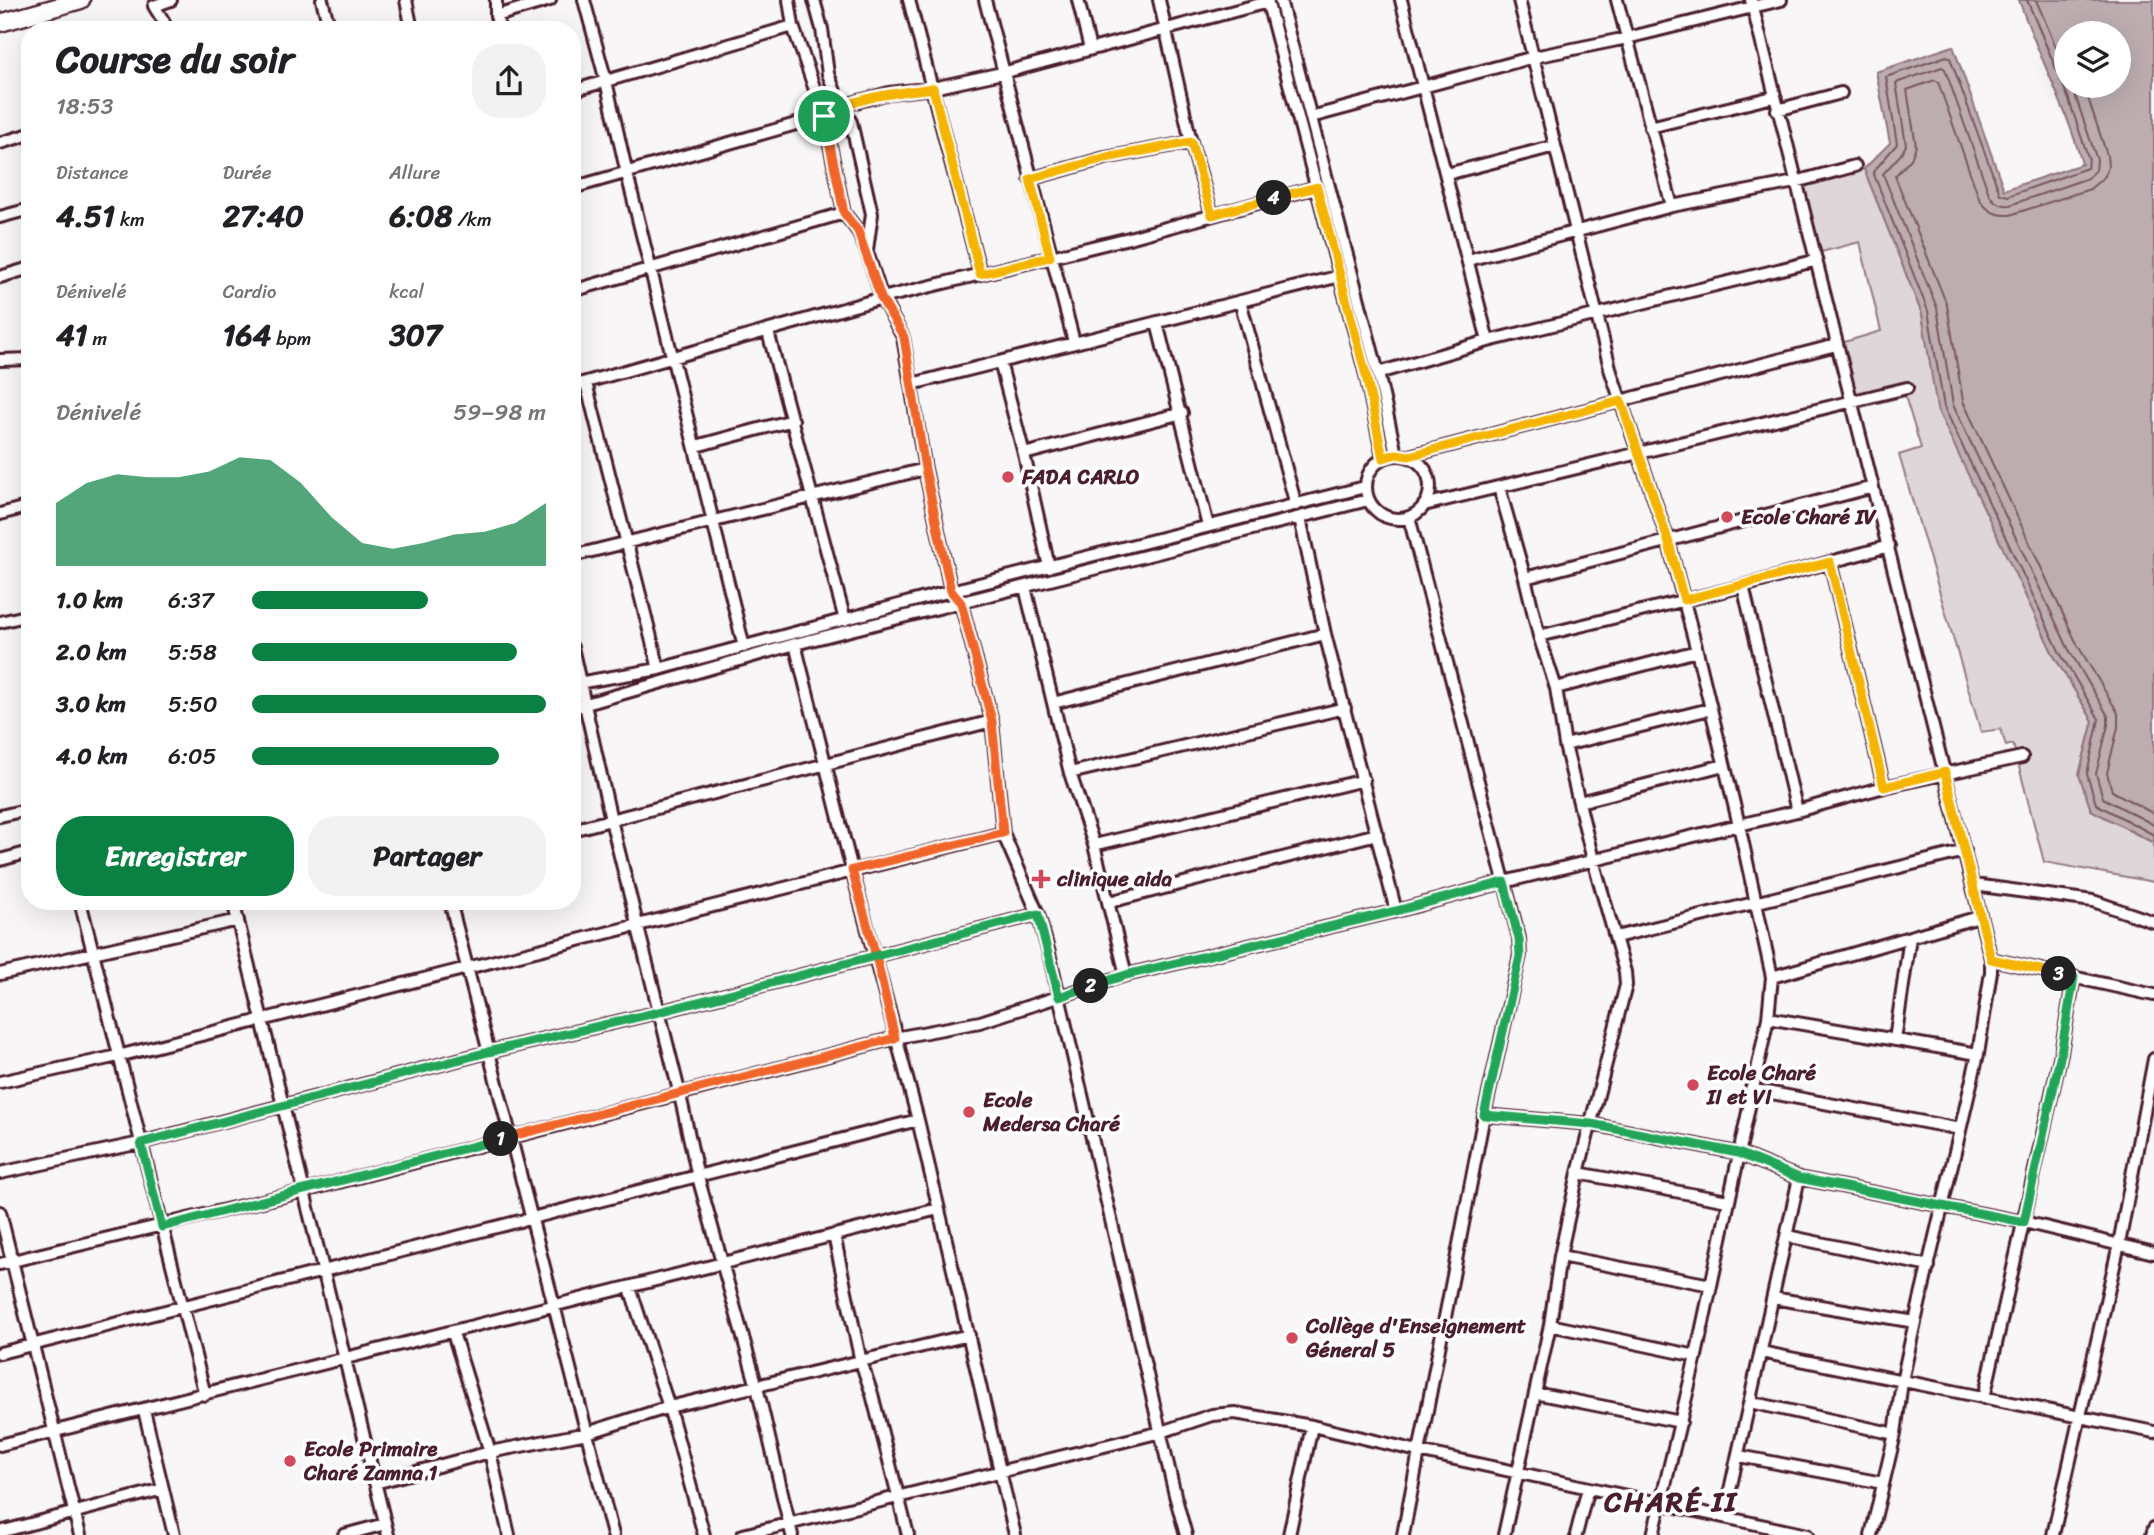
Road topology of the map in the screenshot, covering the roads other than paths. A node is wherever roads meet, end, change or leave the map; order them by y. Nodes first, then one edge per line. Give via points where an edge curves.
1 (45, 0) edge
2 (81, 0) edge
3 (171, 0) edge
4 (322, 0) edge
5 (406, 0) edge
6 (496, 0) edge
7 (550, 0) edge
8 (584, 0) edge
9 (789, 0) edge
10 (814, 0) edge
11 (909, 0) edge
12 (985, 0) edge
13 (1078, 0) edge
14 (1158, 0) edge
15 (1401, 0) edge
16 (1519, 0) edge
17 (1617, 0) edge
18 (1781, 0) edge
19 (1272, 1) edge
20 (1751, 4) edge
21 (0, 13) edge
22 (496, 16) junction
23 (163, 21) edge
24 (328, 21) edge
25 (410, 21) edge
26 (497, 21) edge
27 (0, 23) edge
28 (793, 26) junction
29 (1166, 28) junction
30 (1627, 38) junction
31 (1090, 49) junction
32 (1534, 57) junction
33 (1002, 73) junction
34 (606, 81) junction
35 (1424, 86) junction
36 (581, 88) edge
37 (933, 88) junction
38 (1841, 93) dead end
39 (1773, 97) junction
40 (841, 106) junction
41 (1777, 110) junction
42 (824, 116) junction
43 (1311, 117) junction
44 (1650, 127) junction
45 (21, 137) edge
46 (1191, 142) junction
47 (0, 143) edge
48 (1555, 146) junction
49 (1855, 166) dead end
50 (626, 174) junction
51 (1447, 174) junction
52 (1030, 179) junction
53 (1796, 182) junction
54 (581, 186) edge
55 (1317, 187) junction
56 (1672, 206) junction
57 (21, 211) edge
58 (844, 213) junction
59 (1212, 215) junction
60 (0, 217) edge
61 (1575, 230) junction
62 (867, 252) junction
63 (1050, 257) junction
64 (1468, 260) junction
65 (1814, 261) junction
66 (650, 268) junction
67 (21, 271) edge
68 (980, 274) junction
69 (1340, 276) junction
70 (0, 277) edge
71 (581, 288) edge
72 (881, 298) junction
73 (1240, 301) junction
74 (1598, 316) junction
75 (1157, 323) junction
76 (768, 332) junction
77 (1488, 341) junction
78 (1074, 342) junction
79 (1836, 345) junction
80 (671, 357) junction
81 (0, 359) edge
82 (21, 359) edge
83 (1000, 362) junction
84 (1378, 373) junction
85 (586, 383) junction
86 (581, 384) edge
87 (912, 384) junction
88 (1907, 388) dead end
89 (1621, 401) junction
90 (1851, 402) junction
91 (1182, 413) junction
92 (793, 420) junction
93 (696, 446) junction
94 (1640, 453) junction
95 (1024, 454) junction
96 (1396, 454) junction
97 (1409, 456) junction
98 (1383, 458) junction
99 (925, 469) junction
100 (1365, 487) junction
101 (1499, 487) junction
102 (1873, 487) junction
103 (814, 497) junction
104 (1368, 500) junction
105 (1296, 505) junction
106 (1424, 505) junction
107 (21, 508) edge
108 (0, 513) edge
109 (1409, 517) junction
110 (1300, 518) junction
111 (714, 521) junction
112 (1208, 526) junction
113 (1668, 540) junction
114 (627, 541) junction
115 (1889, 546) junction
116 (581, 554) edge
117 (1830, 562) junction
118 (1049, 567) junction
119 (1525, 578) junction
120 (1743, 586) junction
121 (1025, 587) junction
122 (951, 591) junction
123 (1684, 600) junction
124 (961, 603) junction
125 (21, 617) edge
126 (845, 620) junction
127 (0, 622) edge
128 (1325, 634) junction
129 (1539, 636) junction
130 (795, 644) junction
131 (744, 647) junction
132 (1696, 651) junction
133 (659, 669) junction
134 (581, 683) edge
135 (1556, 688) junction
136 (581, 695) edge
137 (1053, 703) junction
138 (584, 704) junction
139 (581, 705) edge
140 (1345, 708) junction
141 (1710, 709) junction
142 (992, 721) junction
143 (1565, 746) junction
144 (2022, 757) dead end
145 (827, 765) junction
146 (1724, 765) junction
147 (1945, 772) junction
148 (1070, 773) junction
149 (1364, 780) junction
150 (1884, 787) junction
151 (1579, 802) junction
152 (21, 811) edge
153 (1797, 811) junction
154 (0, 816) edge
155 (611, 820) junction
156 (1739, 825) junction
157 (581, 828) edge
158 (1003, 833) junction
159 (1377, 834) junction
160 (1094, 845) junction
161 (1965, 851) junction
162 (21, 854) edge
163 (0, 860) edge
164 (1593, 860) junction
165 (852, 870) junction
166 (1504, 882) junction
167 (1974, 886) junction
168 (1756, 901) junction
169 (1109, 902) junction
170 (82, 910) edge
171 (235, 910) edge
172 (452, 910) edge
173 (1396, 911) junction
174 (1038, 914) junction
175 (1979, 917) junction
176 (238, 920) junction
177 (2154, 922) edge
178 (637, 924) junction
179 (1616, 937) junction
180 (1910, 937) junction
181 (92, 954) junction
182 (876, 956) junction
183 (1991, 959) junction
184 (467, 967) junction
185 (0, 974) edge
186 (1126, 975) junction
187 (1772, 977) junction
188 (2074, 977) junction
189 (2154, 995) edge
190 (1059, 997) junction
191 (659, 1012) junction
192 (1768, 1018) junction
193 (262, 1019) junction
194 (895, 1038) junction
195 (1895, 1040) junction
196 (488, 1052) junction
197 (1978, 1054) junction
198 (118, 1056) junction
199 (2154, 1059) edge
200 (0, 1082) edge
201 (1751, 1089) junction
202 (680, 1095) junction
203 (284, 1107) junction
204 (1484, 1115) junction
205 (918, 1120) junction
206 (1591, 1124) junction
207 (1960, 1129) junction
208 (510, 1137) junction
209 (141, 1143) junction
210 (1738, 1153) junction
211 (0, 1173) edge
212 (1578, 1173) junction
213 (698, 1177) junction
214 (1799, 1178) junction
215 (304, 1191) junction
216 (1728, 1201) junction
217 (1942, 1206) junction
218 (938, 1209) junction
219 (0, 1212) edge
220 (530, 1219) junction
221 (2024, 1222) junction
222 (162, 1227) junction
223 (834, 1235) junction
224 (1787, 1236) junction
225 (2119, 1244) junction
226 (2154, 1253) edge
227 (1560, 1256) junction
228 (6, 1262) edge
229 (722, 1264) junction
230 (1929, 1266) junction
231 (323, 1270) junction
232 (1711, 1285) junction
233 (630, 1287) junction
234 (1773, 1298) junction
235 (554, 1307) junction
236 (183, 1308) junction
237 (1915, 1322) junction
238 (1550, 1325) junction
239 (453, 1332) junction
240 (969, 1335) junction
241 (31, 1345) junction
242 (1761, 1352) junction
243 (0, 1353) edge
244 (1696, 1356) junction
245 (345, 1360) junction
246 (861, 1362) junction
247 (1902, 1381) junction
248 (757, 1387) junction
249 (1535, 1393) junction
250 (205, 1395) junction
251 (1984, 1398) junction
252 (1750, 1402) junction
253 (669, 1407) junction
254 (144, 1410) junction
255 (2079, 1417) junction
256 (1681, 1422) junction
257 (1312, 1426) junction
258 (54, 1431) junction
259 (1161, 1432) junction
260 (2154, 1432) edge
261 (587, 1433) junction
262 (1895, 1434) junction
263 (0, 1445) edge
264 (1418, 1451) junction
265 (490, 1452) junction
266 (1739, 1456) junction
267 (999, 1472) junction
268 (1518, 1473) junction
269 (375, 1483) junction
270 (1883, 1483) junction
271 (1588, 1488) junction
272 (163, 1489) junction
273 (898, 1497) junction
274 (1660, 1504) junction
275 (74, 1513) junction
276 (1724, 1517) junction
277 (2154, 1528) edge
278 (790, 1529) edge
279 (387, 1530) edge
280 (0, 1532) edge
281 (80, 1535) edge
282 (174, 1535) edge
283 (344, 1535) edge
284 (509, 1535) edge
285 (613, 1535) edge
286 (704, 1535) edge
287 (743, 1535) edge
288 (908, 1535) edge
289 (1015, 1535) edge
290 (1186, 1535) edge
291 (1289, 1535) edge
292 (1403, 1535) edge
293 (1504, 1535) edge
294 (1576, 1535) edge
295 (1653, 1535) edge
296 (1807, 1535) edge
297 (1871, 1535) edge
298 (2053, 1535) edge
299 (2152, 1535) edge

1 - 21 highway
2 - 27 highway
3 - 23 street via 154,6
4 - 24 street
5 - 25 street
6 - 22 street
7 - 22 street
8 - 34 street
9 - 28 street
10 - 40 street via 828,74
11 - 37 street
12 - 33 street
13 - 31 street
14 - 29 street
15 - 35 street
16 - 32 street
17 - 30 street
18 - 20 street
19 - 29 street
19 - 43 street
19 - 55 street
20 - 30 street
20 - 39 street
22 - 26 street
28 - 34 street
28 - 42 street
29 - 31 street
29 - 46 street
30 - 32 street
30 - 44 street
31 - 33 street
32 - 35 street
32 - 48 street
33 - 37 street
33 - 52 street
34 - 36 street
34 - 50 street
35 - 43 street
35 - 51 street
37 - 40 street via 889,93
37 - 68 street
38 - 41 street
39 - 41 street
39 - 44 street
40 - 42 street
40 - 62 street via 851,122 872,214
41 - 53 street
42 - 50 street
42 - 58 street
43 - 84 street
44 - 56 street
45 - 47 street
46 - 52 street via 1105,158
46 - 59 street
48 - 51 street
48 - 61 street
49 - 53 street
50 - 54 street
50 - 66 street
51 - 64 street
52 - 63 street
53 - 56 street
53 - 65 street
55 - 59 street
55 - 69 street
56 - 61 street
57 - 60 street
58 - 62 street
58 - 66 street
59 - 63 street
61 - 64 street
61 - 74 street
62 - 72 street
63 - 68 street
63 - 78 street
64 - 77 street
65 - 74 street
65 - 79 street
66 - 71 street
66 - 80 street
67 - 70 street
68 - 72 street
69 - 73 street
69 - 98 street
72 - 76 street
72 - 87 street via 904,337
73 - 75 street
73 - 105 street
74 - 77 street
74 - 89 street
75 - 78 street
75 - 91 street
76 - 80 street
76 - 92 street
77 - 84 street
78 - 83 street
79 - 89 street
79 - 90 street
80 - 85 street
80 - 93 street
81 - 82 street
83 - 87 street
83 - 95 street
84 - 96 street
85 - 86 street
85 - 114 street
87 - 99 street
88 - 90 street
89 - 94 street
89 - 97 street
90 - 94 street
90 - 102 street
91 - 95 street
91 - 112 street
92 - 93 street
92 - 103 street
93 - 111 street
94 - 101 street
94 - 113 street
95 - 118 street
96 - 97 street
96 - 98 street
97 - 106 street via 1427,474 1430,486
98 - 100 street via 1370,470
99 - 103 street
99 - 122 street
100 - 104 street
100 - 105 street
101 - 106 street
101 - 119 street
102 - 113 street
102 - 115 street
103 - 111 street
103 - 126 street
104 - 109 street via 1382,515
104 - 110 street
105 - 112 street
106 - 109 street
107 - 108 street
109 - 166 street
110 - 121 street
110 - 128 street
111 - 114 street
111 - 131 street
112 - 118 street
113 - 119 street
113 - 123 street
114 - 116 street
114 - 133 street
115 - 117 street
115 - 147 street
117 - 120 street
117 - 150 street
118 - 122 street
119 - 129 street
120 - 123 street
120 - 153 street
121 - 124 street
121 - 137 street
122 - 124 street
122 - 126 street
123 - 129 street
123 - 132 street
124 - 130 street
124 - 142 street
125 - 127 street
126 - 131 street
128 - 137 street
128 - 140 street
129 - 135 street
130 - 138 street
130 - 145 street
131 - 133 street
132 - 135 street
132 - 141 street
133 - 134 street
135 - 143 street
136 - 138 street
137 - 148 street
138 - 139 street
138 - 155 street
140 - 148 street
140 - 149 street
141 - 143 street
141 - 146 street
142 - 145 street
142 - 158 street
143 - 151 street
144 - 147 street
145 - 155 street
145 - 165 street
146 - 151 street
146 - 156 street
147 - 150 street
147 - 161 street
148 - 160 street
149 - 159 street
149 - 160 street
150 - 153 street
151 - 164 street
152 - 154 street
153 - 156 street
155 - 157 street
155 - 178 street
156 - 164 street
156 - 168 street
158 - 165 street
158 - 174 street
159 - 169 street
159 - 173 street
160 - 169 street
161 - 167 street
161 - 168 street
162 - 163 street
164 - 166 street
164 - 179 street
165 - 178 street
165 - 182 street
166 - 173 street
166 - 204 street via 1520,956
167 - 175 street
167 - 177 street via 2093,901
168 - 179 street
168 - 187 street
169 - 186 street
170 - 181 street
171 - 176 street
172 - 184 street
173 - 186 street
174 - 182 street
174 - 190 street
175 - 180 street
175 - 183 street
176 - 181 street
176 - 193 street
178 - 184 street
178 - 191 street
179 - 206 street via 1626,985
180 - 187 street
180 - 195 street
181 - 185 street
181 - 198 street
182 - 191 street
182 - 194 street
183 - 188 street
183 - 197 street
184 - 193 street
184 - 196 street
186 - 190 street
187 - 192 street
188 - 189 street
188 - 221 street
190 - 194 street via 980,1022
190 - 259 street
191 - 196 street
191 - 202 street
192 - 195 street
192 - 201 street
193 - 198 street
193 - 203 street
194 - 202 street
194 - 205 street
195 - 197 street
196 - 203 street
196 - 208 street
197 - 207 street
198 - 200 street
198 - 209 street
199 - 225 street
201 - 207 street
201 - 210 street
202 - 208 street
202 - 213 street
203 - 209 street
203 - 215 street
204 - 206 street
204 - 264 street
205 - 213 street
205 - 218 street
206 - 210 street
206 - 212 street
207 - 217 street
208 - 215 street
208 - 220 street
209 - 211 street
209 - 222 street
210 - 214 street
210 - 216 street
212 - 216 street
212 - 227 street
213 - 220 street
213 - 229 street
214 - 217 street
214 - 224 street
215 - 222 street
215 - 231 street
216 - 232 street
217 - 221 street
217 - 230 street
218 - 223 street
218 - 240 street
219 - 228 street
220 - 231 street
220 - 235 street
221 - 225 street
221 - 251 street
222 - 228 street
222 - 236 street
223 - 229 street
223 - 246 street
224 - 230 street
224 - 234 street
225 - 226 street
225 - 255 street
227 - 232 street
227 - 238 street
228 - 241 street
229 - 233 street
229 - 248 street
230 - 237 street
231 - 236 street
231 - 245 street
232 - 244 street
233 - 235 street
233 - 253 street
234 - 237 street
234 - 242 street
235 - 239 street
235 - 261 street
236 - 241 street
236 - 250 street
237 - 247 street
238 - 244 street
238 - 249 street
239 - 245 street
239 - 265 street
240 - 246 street
240 - 267 street
241 - 243 street
241 - 258 street
242 - 247 street
242 - 252 street
244 - 256 street
245 - 250 street
245 - 269 street
246 - 248 street
246 - 273 street
247 - 251 street
247 - 262 street
248 - 253 street
248 - 278 street
249 - 256 street
249 - 268 street
250 - 254 street
251 - 255 street
252 - 262 street
252 - 266 street
253 - 261 street
253 - 286 street
254 - 258 street
254 - 272 street
255 - 260 street
255 - 298 street
256 - 274 street
257 - 259 street via 1224,1413
257 - 264 street
257 - 291 street
258 - 263 street
258 - 275 street
259 - 267 street
259 - 290 street
261 - 265 street
261 - 285 street
262 - 270 street
264 - 268 street
264 - 292 street
265 - 269 street
265 - 284 street
266 - 270 street
266 - 276 street
267 - 273 street
267 - 289 street
268 - 271 street
268 - 293 street
269 - 279 street
270 - 297 street
271 - 274 street
271 - 294 street
272 - 275 street
272 - 282 street
273 - 278 street
273 - 288 street
274 - 276 street
274 - 295 street
275 - 280 street
275 - 281 street
276 - 296 street
277 - 299 street
278 - 287 street
279 - 283 street

